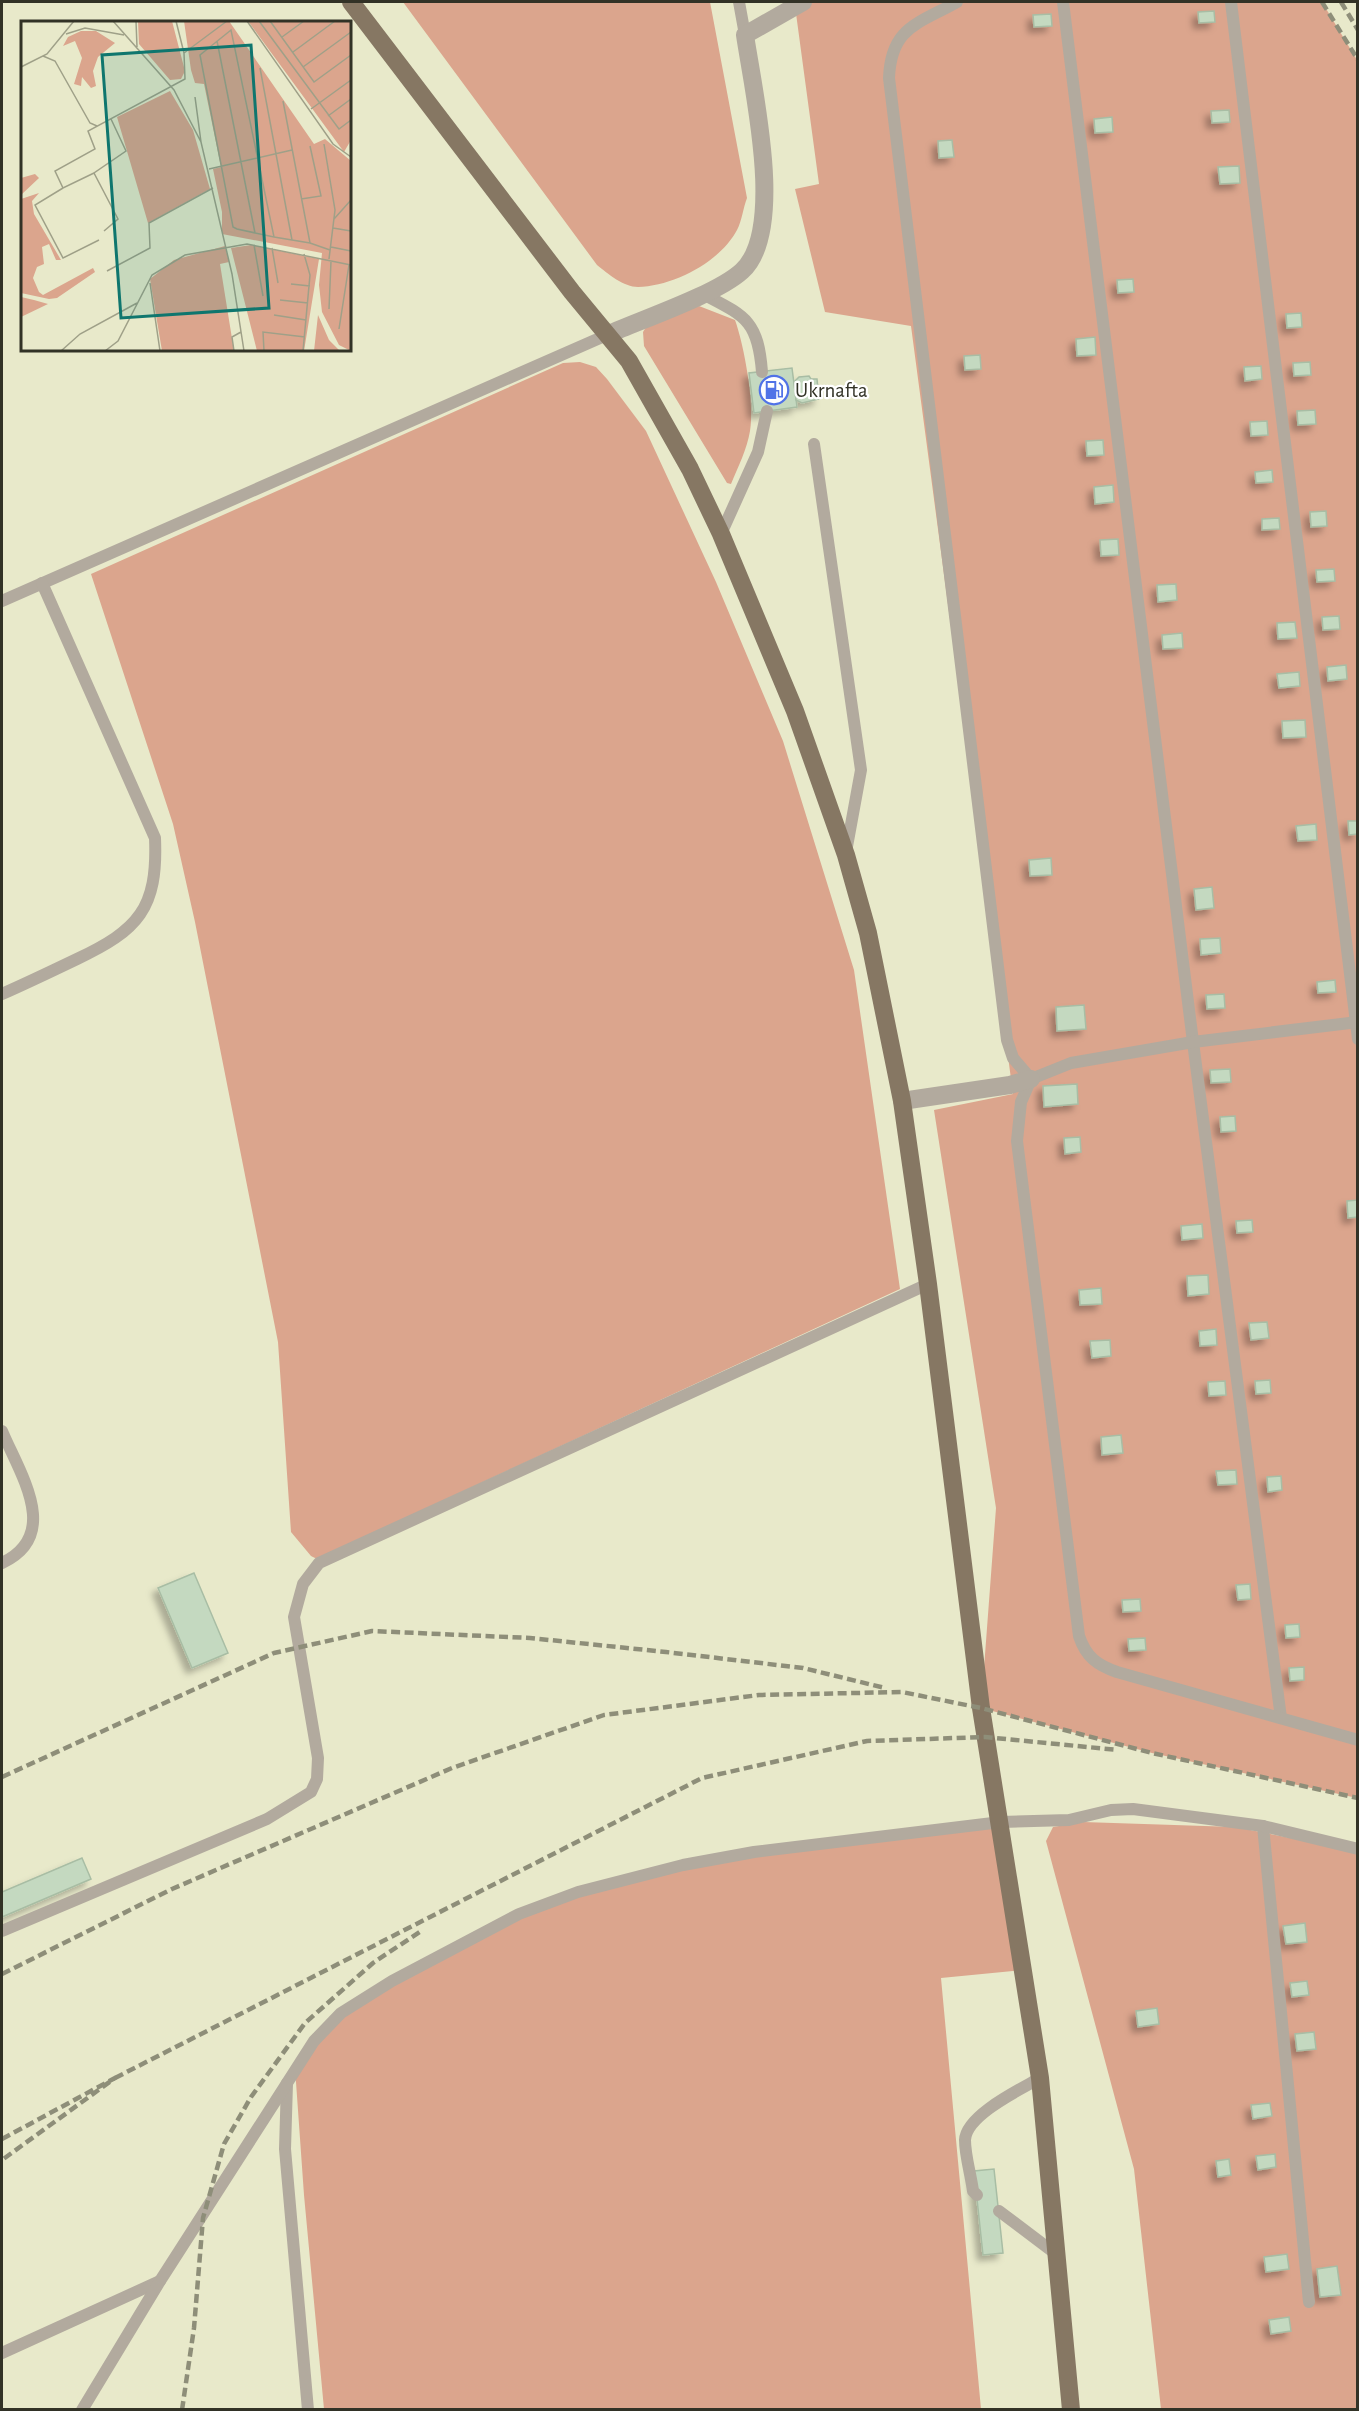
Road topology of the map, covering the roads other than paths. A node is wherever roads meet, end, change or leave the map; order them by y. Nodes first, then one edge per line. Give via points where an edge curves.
1 (351, 2) edge
2 (739, 2) edge
3 (803, 2) edge
4 (957, 2) edge
5 (1063, 2) edge
6 (1231, 2) edge
7 (745, 35) junction
8 (703, 294) junction
9 (609, 334) junction
10 (762, 372) dead end
11 (767, 411) dead end
12 (814, 444) dead end
13 (721, 534) junction
14 (42, 583) junction
15 (2, 601) edge
16 (846, 855) junction
17 (2, 994) edge
18 (1356, 1022) edge
19 (1358, 1039) edge
20 (1193, 1042) junction
21 (1031, 1080) junction
22 (902, 1101) junction
23 (928, 1284) junction
24 (2, 1431) edge
25 (2, 1563) edge
26 (1281, 1718) junction
27 (1358, 1740) edge
28 (1001, 1822) junction
29 (1263, 1826) junction
30 (1358, 1849) edge
31 (2, 1931) edge
32 (1040, 2078) junction
33 (287, 2082) junction
34 (977, 2195) dead end
35 (999, 2211) dead end
36 (1056, 2253) junction
37 (160, 2281) junction
38 (1309, 2302) dead end
39 (2, 2353) edge
40 (82, 2409) edge
41 (308, 2409) edge
42 (1071, 2409) edge

1 - 9 main road via 572,292
2 - 7 lane
3 - 7 street
4 - 21 lane via 895,41 889,78 1007,1040 1013,1058
5 - 20 lane
6 - 18 lane
7 - 8 street via 762,148 765,209 755,256 741,272
8 - 9 street
8 - 10 lane via 739,313 749,323 760,345
9 - 13 main road via 665,422
9 - 14 lane
11 - 13 lane via 758,452
12 - 16 lane via 861,770
13 - 16 main road via 795,711
14 - 15 lane
14 - 17 lane via 154,838 156,857 152,891 128,930 108,944
16 - 22 main road via 868,933
18 - 19 lane
18 - 20 lane
20 - 21 lane via 1071,1063
20 - 26 lane
21 - 22 street
21 - 26 lane via 1021,1102 1017,1141 1082,1646 1100,1666
22 - 23 main road
23 - 28 main road via 981,1708
23 - 31 lane via 320,1563 303,1584 294,1617 318,1758 311,1792 267,1819
24 - 25 lane via 34,1508 33,1531 21,1550
26 - 27 lane
28 - 29 lane via 1069,1820 1133,1809
28 - 32 main road
28 - 33 lane via 754,1852 625,1878 578,1892 519,1914 392,1981 341,2013 314,2041
29 - 30 lane
29 - 38 lane
32 - 34 lane via 995,2104 967,2131 973,2192
32 - 36 main road
33 - 37 lane
33 - 41 lane via 285,2149
35 - 36 lane
36 - 42 main road
37 - 39 lane
37 - 40 lane

